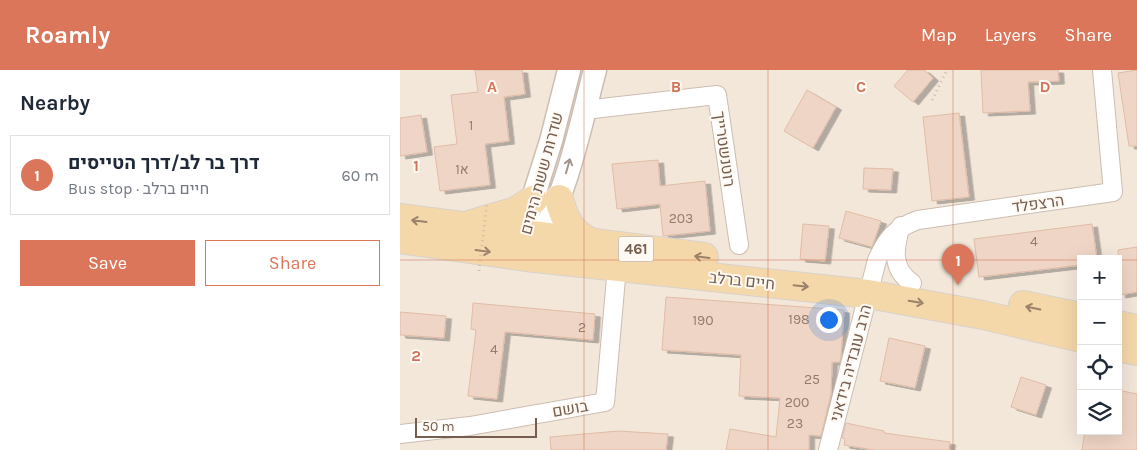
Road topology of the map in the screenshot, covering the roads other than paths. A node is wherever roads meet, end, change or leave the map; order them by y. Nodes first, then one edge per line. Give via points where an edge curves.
1 (568, 70) edge
2 (595, 70) edge
3 (1102, 70) edge
4 (584, 110) junction
5 (546, 199) junction
6 (400, 218) edge
7 (460, 226) junction
8 (901, 226) junction
9 (400, 239) edge
10 (529, 243) junction
11 (598, 245) junction
12 (739, 246) dead end
13 (616, 267) junction
14 (912, 283) junction
15 (870, 285) junction
16 (1077, 316) edge
17 (1122, 326) edge
18 (1137, 329) edge
19 (1077, 337) edge
20 (1122, 348) edge
21 (1137, 351) edge
22 (400, 434) edge
23 (828, 450) edge

1 - 5 street, שדרות ששת הימים
2 - 4 street, שדרות ששת הימים
3 - 8 street, הרצפלד via 1113,192 918,220
5 -> 4 street, שדרות ששת הימים
4 - 12 street, רוטנשטרייך via 717,95
5 - 7 main road
5 - 10 street, שדרות ששת הימים
5 - 11 main road via 562,211 570,228
7 -> 6 main road, חיים ברלב / 461
7 - 10 main road, חיים ברלב / 461
8 - 14 street via 896,242 896,264
8 - 15 street via 885,242
9 -> 10 main road, חיים ברלב / 461
10 - 11 main road, חיים ברלב / 461
10 - 13 main road, חיים ברלב / 461
15 -> 11 main road, חיים ברלב / 461
13 -> 15 main road, חיים ברלב / 461
13 - 22 street, בושם via 606,402 470,426
14 - 15 main road, חיים ברלב / 461
16 -> 14 main road, חיים ברלב / 461
15 -> 19 main road, חיים ברלב / 461
15 - 23 street, הרב עובדיה בידאני
17 - 18 main road
20 - 21 main road

